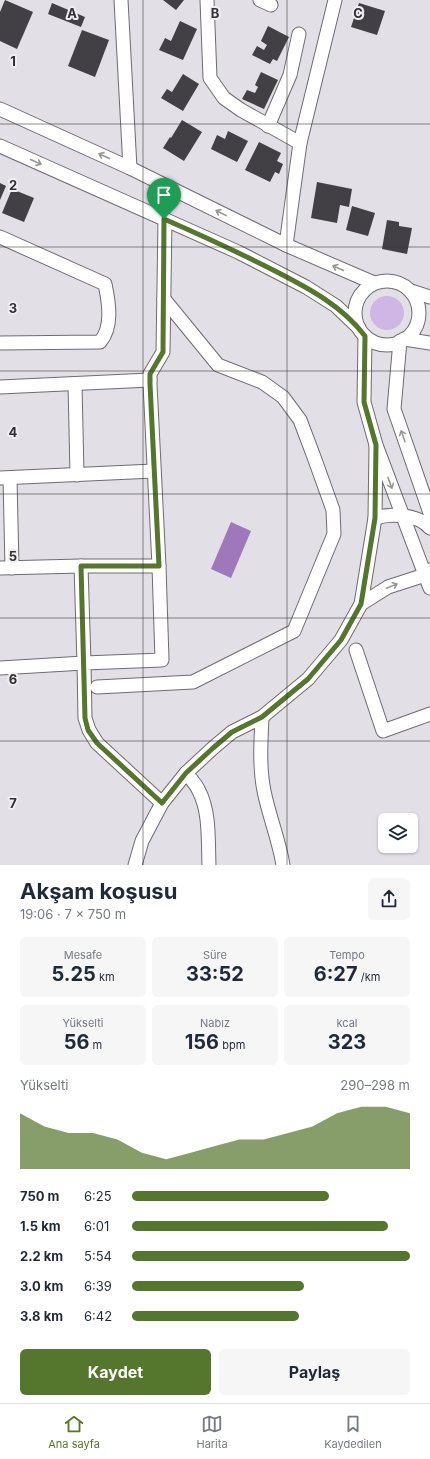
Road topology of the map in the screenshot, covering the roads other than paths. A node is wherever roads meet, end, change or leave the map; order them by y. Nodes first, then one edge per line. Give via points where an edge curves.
1 (121, 0) edge
2 (207, 0) edge
3 (336, 0) edge
4 (299, 34) dead end
5 (0, 109) edge
6 (268, 126) junction
7 (300, 143) junction
8 (0, 146) edge
9 (130, 168) junction
10 (164, 219) junction
11 (0, 237) edge
12 (286, 245) junction
13 (374, 283) junction
14 (411, 291) junction
15 (430, 297) edge
16 (164, 299) junction
17 (362, 332) junction
18 (402, 340) junction
19 (0, 343) edge
20 (430, 343) edge
21 (150, 380) junction
22 (74, 384) junction
23 (0, 387) edge
24 (376, 445) junction
25 (154, 471) junction
26 (77, 475) junction
27 (5, 478) edge
28 (430, 513) edge
29 (402, 516) junction
30 (375, 518) junction
31 (430, 528) edge
32 (81, 566) junction
33 (159, 566) junction
34 (6, 568) edge
35 (428, 572) edge
36 (430, 588) edge
37 (361, 604) junction
38 (356, 650) dead end
39 (84, 663) junction
40 (0, 668) edge
41 (97, 688) dead end
42 (430, 714) edge
43 (262, 717) junction
44 (186, 773) junction
45 (162, 803) junction
46 (135, 865) edge
47 (209, 865) edge
48 (283, 865) edge

1 - 9 street
2 - 6 street via 210,78 224,98
3 - 7 street
4 - 6 street via 290,74
9 -> 5 street
6 - 7 street
7 - 12 street
8 -> 10 street
12 -> 9 street
10 - 16 street
10 - 17 street via 238,252 306,287 336,306
11 - 19 street via 105,284 108,324 100,342
13 -> 12 street
13 - 14 street via 394,281
13 - 17 street via 365,289 355,307 356,318
14 - 15 street
14 - 18 street via 419,311 417,322 412,332
16 - 21 street via 163,352 150,374
16 - 41 street via 218,365 262,382 283,397 300,420 333,510 334,534 294,631 193,682
17 - 18 street via 374,342 394,344
17 - 24 street via 364,402
18 - 20 street
28 -> 18 street via 394,409
21 - 22 street
21 - 25 street
22 - 23 street
22 - 26 street
24 -> 29 street
24 - 30 street
25 - 26 street
25 - 33 street
26 - 27 street
27 - 34 street
29 - 30 street
29 - 31 street via 417,518
29 - 35 street
30 - 37 street
32 - 33 street
32 - 34 street
32 - 39 street
33 - 39 street via 162,660
35 - 36 street
37 -> 35 street via 388,587
37 - 43 street via 341,640 323,662 308,679
38 - 42 street via 382,731
39 - 40 street
39 - 45 street via 85,718 88,730 97,743
43 - 44 street via 232,732
43 - 48 street via 260,757 264,790 281,848
44 - 45 street
44 - 47 street via 195,783 202,799 206,816
45 - 46 street via 142,842

